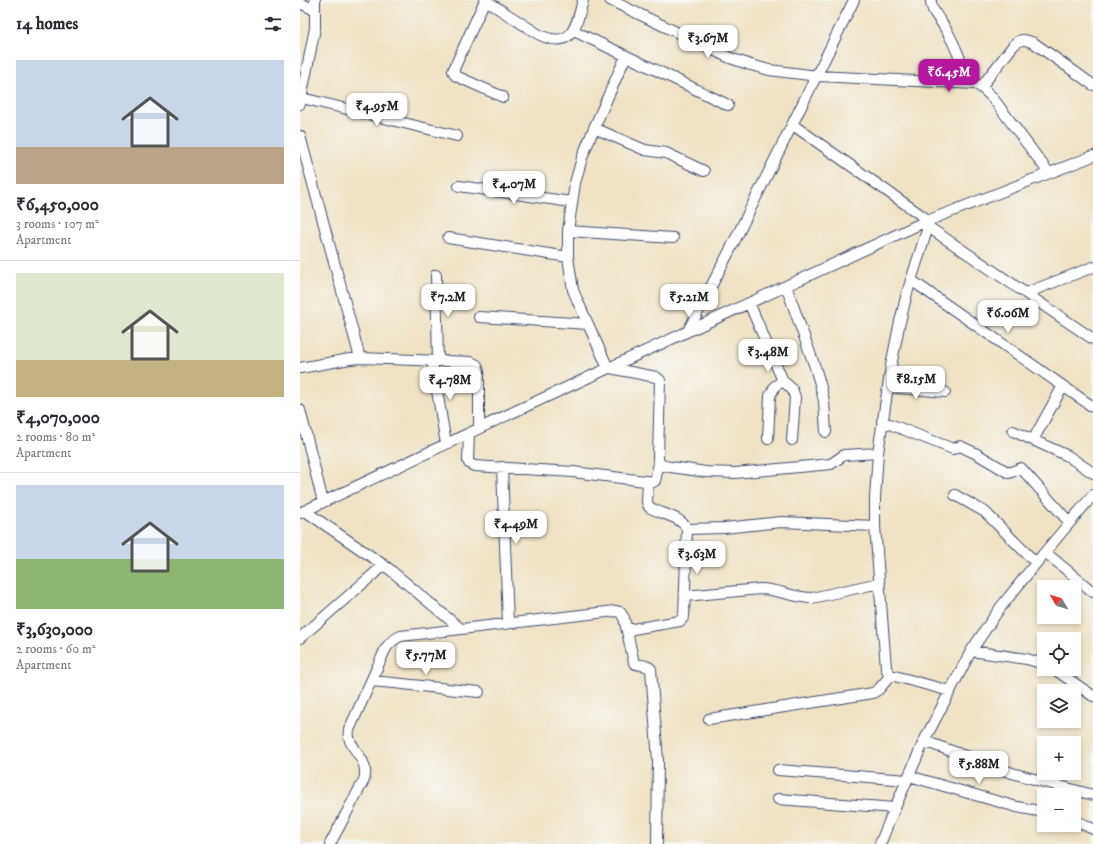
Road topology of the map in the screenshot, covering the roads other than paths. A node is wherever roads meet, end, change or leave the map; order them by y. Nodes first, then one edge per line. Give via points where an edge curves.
1 (485, 0) edge
2 (583, 0) edge
3 (610, 0) edge
4 (854, 0) edge
5 (931, 0) edge
6 (300, 3) edge
7 (315, 5) edge
8 (574, 31) junction
9 (626, 56) junction
10 (818, 76) junction
11 (969, 83) junction
12 (1093, 85) edge
13 (981, 87) junction
14 (503, 97) dead end
15 (301, 101) edge
16 (728, 105) dead end
17 (793, 125) junction
18 (594, 128) junction
19 (300, 136) edge
20 (457, 136) dead end
21 (1093, 156) edge
22 (704, 171) dead end
23 (1049, 173) junction
24 (460, 186) dead end
25 (571, 202) junction
26 (926, 223) junction
27 (568, 231) junction
28 (448, 238) dead end
29 (673, 238) dead end
30 (568, 257) junction
31 (1093, 267) edge
32 (436, 275) dead end
33 (911, 280) junction
34 (786, 286) junction
35 (1026, 293) junction
36 (749, 303) junction
37 (480, 317) dead end
38 (588, 324) junction
39 (688, 331) junction
40 (1093, 339) edge
41 (360, 358) junction
42 (435, 361) junction
43 (300, 368) edge
44 (609, 368) junction
45 (783, 381) junction
46 (1063, 386) junction
47 (888, 387) junction
48 (945, 392) dead end
49 (1093, 407) edge
50 (300, 410) edge
51 (882, 421) junction
52 (479, 428) junction
53 (1014, 431) dead end
54 (826, 432) dead end
55 (469, 433) junction
56 (768, 440) dead end
57 (792, 440) dead end
58 (1033, 440) junction
59 (446, 444) junction
60 (878, 453) junction
61 (659, 463) junction
62 (502, 467) junction
63 (1093, 473) edge
64 (648, 481) junction
65 (1093, 494) edge
66 (955, 496) dead end
67 (323, 502) junction
68 (302, 512) edge
69 (1069, 522) junction
70 (875, 526) junction
71 (687, 529) junction
72 (1045, 552) junction
73 (1036, 563) junction
74 (384, 565) junction
75 (879, 583) junction
76 (1093, 592) edge
77 (685, 596) junction
78 (508, 623) junction
79 (461, 629) junction
80 (627, 630) junction
81 (300, 638) edge
82 (971, 651) junction
83 (1037, 662) edge
84 (891, 675) junction
85 (1064, 676) edge
86 (372, 681) junction
87 (950, 691) junction
88 (479, 692) dead end
89 (1093, 696) edge
90 (709, 720) dead end
91 (924, 741) junction
92 (778, 770) dead end
93 (908, 778) junction
94 (1093, 795) edge
95 (778, 799) dead end
96 (895, 808) junction
97 (1037, 811) edge
98 (1081, 824) edge
99 (1093, 830) edge
100 (330, 844) edge
101 (657, 844) edge
102 (880, 844) edge

1 - 8 street via 546,39 561,40
1 - 14 street via 453,71 456,76
2 - 8 street
3 - 10 street via 730,58 769,70
4 - 10 street
5 - 11 street via 931,7 957,48
6 - 7 street
7 - 15 street via 315,28
8 - 9 street
9 - 16 street
9 - 18 street
10 - 11 street
10 - 17 street
11 - 13 street
12 - 13 street via 1034,43 1022,40 1014,46
13 - 23 street via 992,97
15 - 20 street
17 - 26 street
17 - 39 street
18 - 22 street via 642,149 666,153
18 - 25 street via 582,158
19 - 41 street
21 - 23 street
23 - 26 street
24 - 25 street
25 - 27 street
26 - 33 street
26 - 34 street
26 - 35 street
27 - 29 street
27 - 30 street
28 - 30 street
30 - 38 street via 573,290
31 - 35 street
32 - 42 street
33 - 46 street
33 - 47 street via 899,326
34 - 36 street
34 - 54 street via 820,384
35 - 40 street
36 - 39 street
36 - 45 street
37 - 38 street
38 - 44 street
39 - 44 street
41 - 42 street
41 - 43 street
42 - 52 street via 471,362 476,366 479,372
42 - 59 street
44 - 52 street
44 - 61 street via 656,376 660,380
45 - 56 street via 775,386 770,396
45 - 57 street via 792,389 795,397
46 - 49 street
46 - 58 street
47 - 48 street
47 - 51 street
50 - 67 street
51 - 60 street
51 - 69 street via 953,449 960,446 1009,473 1021,468
52 - 55 street
53 - 58 street
55 - 59 street
55 - 62 street via 468,461 474,466
58 - 63 street via 1068,456
59 - 67 street
60 - 61 street via 844,455 831,464 735,473 706,472 664,466
60 - 70 street
61 - 64 street via 655,482
62 - 64 street
62 - 78 street
64 - 71 street via 649,507 680,520
65 - 69 street
66 - 73 street via 984,512
67 - 68 street
68 - 74 street
69 - 72 street
70 - 71 street via 786,522
70 - 75 street
71 - 77 street
72 - 73 street
72 - 76 street
73 - 82 street via 984,629
74 - 79 street
74 - 81 street
75 - 77 street via 812,598 760,589
75 - 84 street via 885,663
77 - 80 street via 684,616 681,620
78 - 79 street
78 - 80 street via 615,611 622,614
79 - 86 street via 396,638 388,646
80 - 101 street via 634,663 651,669 658,761
82 - 83 street
82 - 87 street
84 - 87 street
84 - 90 street via 873,693
85 - 89 street
86 - 88 street
86 - 100 street via 348,734 366,769 364,780
87 - 91 street
91 - 93 street
91 - 94 street via 1012,773
92 - 93 street
93 - 96 street
93 - 97 street
95 - 96 street
96 - 102 street
98 - 99 street

